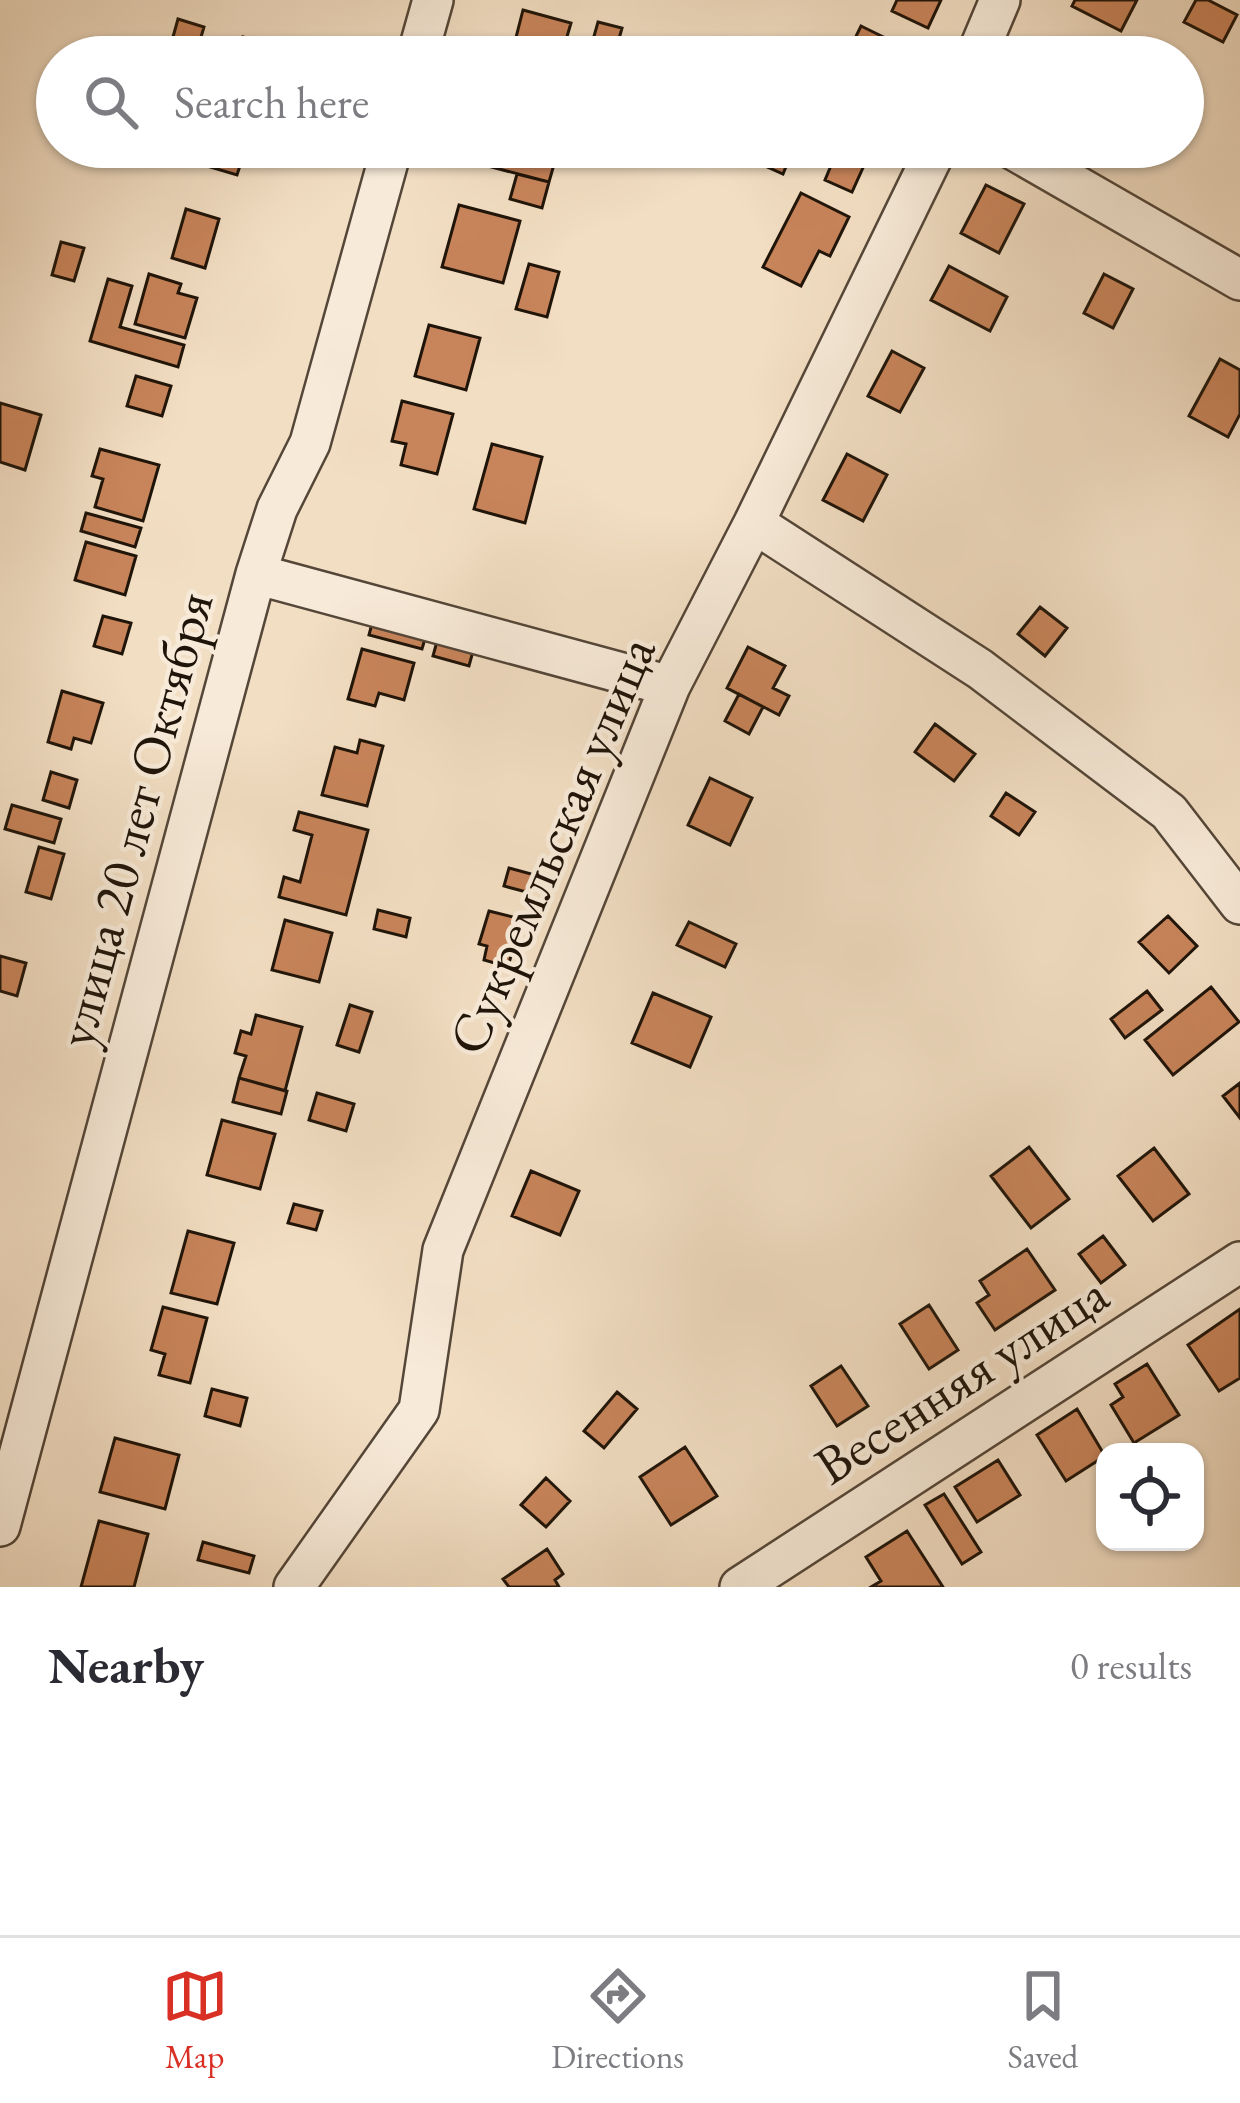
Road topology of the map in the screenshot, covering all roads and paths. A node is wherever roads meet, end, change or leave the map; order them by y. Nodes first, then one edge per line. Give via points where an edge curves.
1 (433, 0) edge
2 (1000, 0) edge
3 (423, 36) edge
4 (985, 36) edge
5 (386, 168) edge
6 (927, 168) edge
7 (1045, 168) edge
8 (1240, 280) edge
9 (754, 524) junction
10 (256, 574) junction
11 (670, 686) junction
12 (1240, 904) edge
13 (1240, 1262) edge
14 (0, 1526) edge
15 (294, 1587) edge
16 (740, 1587) edge

1 - 3 street
2 - 4 street
5 - 10 street, улица 20 лет Октября via 310,443
6 - 9 street, Сукремльская улица
7 - 8 street
9 - 11 street, Сукремльская улица
9 - 12 street via 980,669 1169,812
10 - 11 street
10 - 14 street, улица 20 лет Октября
11 - 15 street, Сукремльская улица via 443,1250 419,1409
13 - 16 street, Весенняя улица

